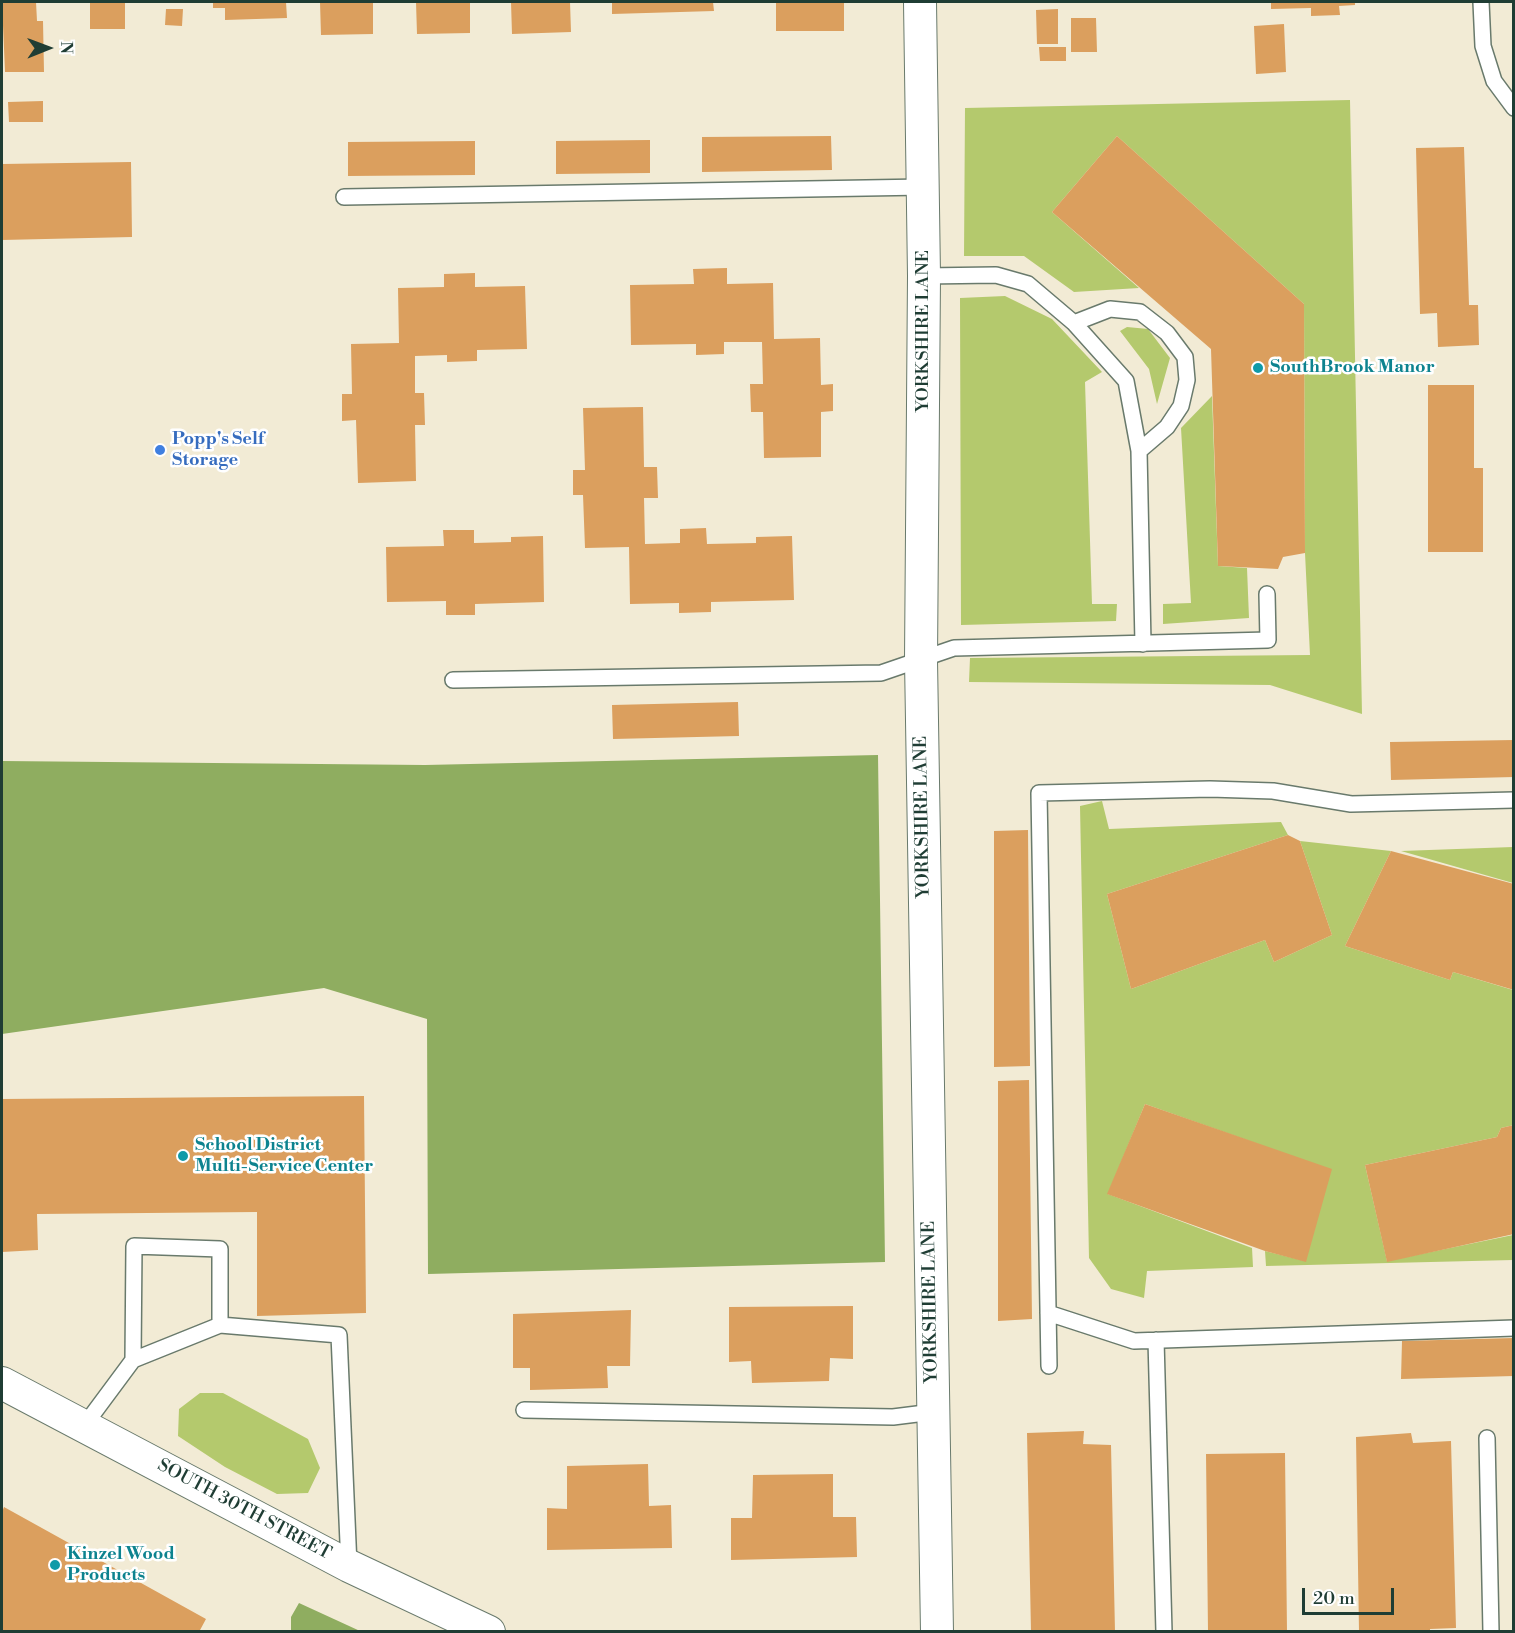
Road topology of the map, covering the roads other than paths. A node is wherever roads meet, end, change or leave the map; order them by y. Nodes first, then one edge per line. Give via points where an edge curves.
1 (920, 2) edge
2 (1481, 2) edge
3 (1514, 108) edge
4 (924, 187) junction
5 (344, 197) dead end
6 (924, 276) junction
7 (1074, 323) junction
8 (1139, 451) junction
9 (1267, 594) dead end
10 (1143, 644) junction
11 (921, 660) junction
12 (453, 680) dead end
13 (1514, 800) edge
14 (1048, 1313) junction
15 (220, 1325) junction
16 (1514, 1328) edge
17 (1156, 1340) junction
18 (133, 1360) junction
19 (1049, 1366) dead end
20 (2, 1383) edge
21 (524, 1410) dead end
22 (933, 1412) junction
23 (84, 1426) junction
24 (1487, 1438) dead end
25 (349, 1566) junction
26 (489, 1632) edge
27 (937, 1632) edge
28 (1164, 1632) edge
29 (1491, 1632) edge

1 - 4 street, YORKSHIRE LANE
2 - 3 lane via 1483,46 1494,81
4 - 5 lane
4 - 6 street, YORKSHIRE LANE
6 - 7 lane via 996,275 1028,284
6 - 11 street, YORKSHIRE LANE
7 - 8 lane via 1126,381
7 - 8 lane via 1110,309 1140,312 1167,333 1185,357 1187,380 1181,406 1167,427
8 - 10 lane
9 - 10 lane via 1268,640
10 - 11 lane via 954,648
11 - 12 lane via 881,673
11 - 22 street, YORKSHIRE LANE
13 - 14 lane via 1351,804 1273,791 1210,789 1039,793
14 - 17 lane via 1134,1341
14 - 19 lane
15 - 18 lane
15 - 18 lane via 220,1249 134,1246
15 - 25 lane via 339,1335
16 - 17 lane
17 - 28 lane
18 - 23 lane
20 - 23 street, SOUTH 30TH STREET
21 - 22 lane via 893,1417
22 - 27 street, YORKSHIRE LANE
23 - 25 street, SOUTH 30TH STREET
24 - 29 lane
25 - 26 street, SOUTH 30TH STREET

